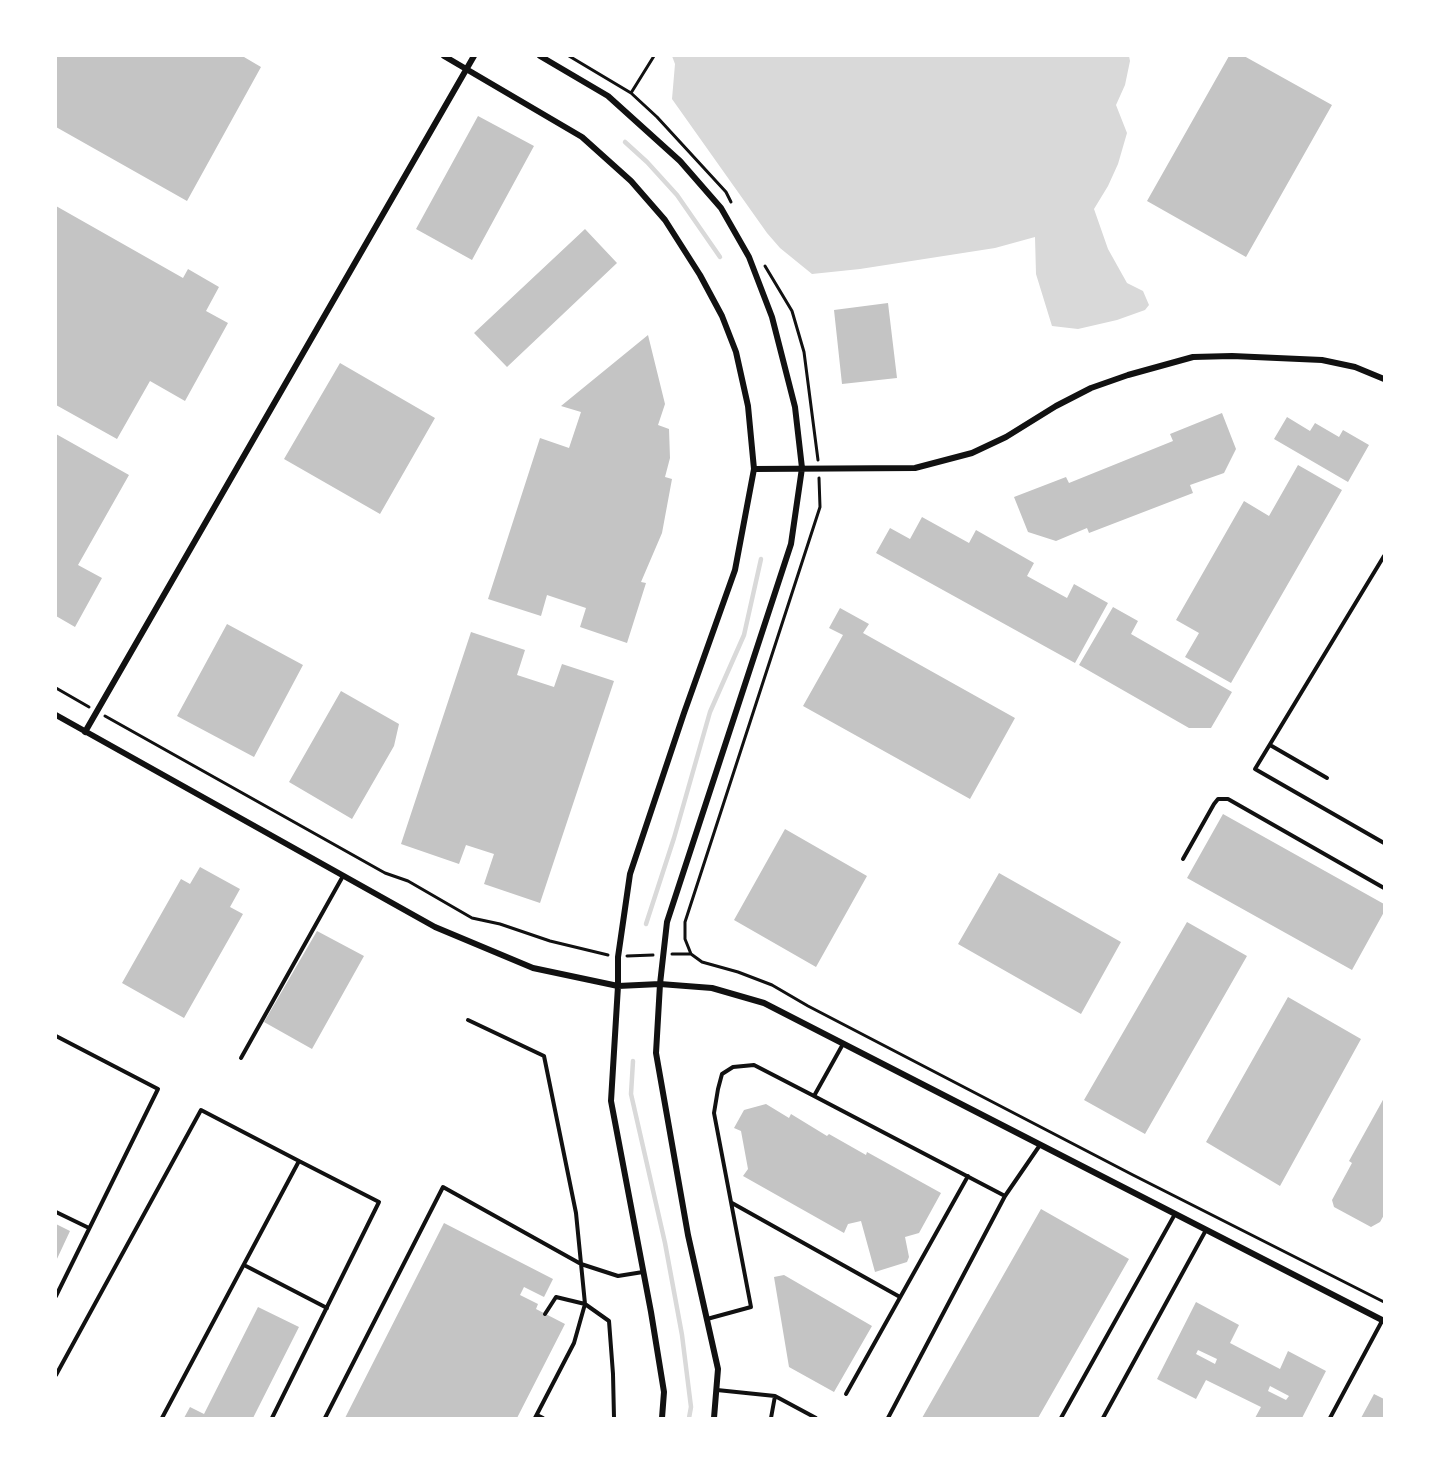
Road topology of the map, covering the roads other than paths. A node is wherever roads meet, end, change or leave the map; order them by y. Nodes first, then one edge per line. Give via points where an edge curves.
1 (444, 56) edge
2 (474, 56) edge
3 (540, 56) edge
4 (466, 68) junction
5 (1384, 379) edge
6 (802, 468) junction
7 (754, 469) junction
8 (1384, 556) edge
9 (56, 715) edge
10 (85, 732) junction
11 (1270, 745) junction
12 (1327, 778) dead end
13 (1384, 843) edge
14 (1183, 859) dead end
15 (343, 876) junction
16 (1384, 888) edge
17 (660, 984) junction
18 (618, 986) junction
19 (468, 1020) dead end
20 (56, 1036) edge
21 (843, 1044) junction
22 (241, 1058) dead end
23 (814, 1096) junction
24 (1040, 1145) junction
25 (299, 1161) junction
26 (968, 1176) junction
27 (1005, 1196) junction
28 (731, 1203) junction
29 (56, 1212) edge
30 (1175, 1214) junction
31 (89, 1228) junction
32 (1206, 1230) junction
33 (243, 1264) junction
34 (580, 1264) junction
35 (643, 1272) junction
36 (56, 1296) edge
37 (900, 1297) junction
38 (585, 1304) junction
39 (327, 1308) junction
40 (545, 1314) dead end
41 (707, 1319) junction
42 (1383, 1321) edge
43 (56, 1375) edge
44 (717, 1390) junction
45 (846, 1394) dead end
46 (775, 1396) junction
47 (536, 1417) edge
48 (162, 1419) edge
49 (272, 1419) edge
50 (325, 1419) edge
51 (543, 1419) edge
52 (614, 1419) edge
53 (662, 1419) edge
54 (714, 1419) edge
55 (771, 1419) edge
56 (816, 1419) edge
57 (888, 1419) edge
58 (1061, 1419) edge
59 (1102, 1419) edge
60 (1330, 1419) edge

1 - 4 street
2 - 4 street
3 - 6 street via 608,96 680,161 721,208 749,258 772,316 795,407
4 - 7 street via 582,137 631,181 665,220 700,275 736,352 748,406
4 - 10 street
5 - 6 street via 1322,360 1193,357 1091,388 972,453 915,468
6 - 7 street
6 - 17 street via 791,544 667,922
7 - 18 street via 735,570 630,874 618,957
8 - 11 lane
9 - 10 street
10 - 15 street
11 - 12 lane
11 - 13 lane via 1255,769
14 - 16 lane via 1214,804 1218,799 1228,798
15 - 18 street via 435,927 533,968
15 - 22 lane
17 - 18 street
17 - 21 street via 712,988 764,1003
17 - 41 street via 656,1053
18 - 35 street via 611,1101
19 - 34 lane via 544,1056 576,1214
20 - 31 lane via 158,1089
21 - 23 lane
21 - 24 street
23 - 26 lane
23 - 28 lane via 754,1065 733,1067 723,1074 714,1113
24 - 27 lane
24 - 30 street
25 - 33 lane
25 - 39 lane via 379,1202
25 - 43 lane via 201,1110
26 - 27 lane
26 - 37 lane
27 - 57 lane
28 - 37 lane
28 - 41 lane via 751,1307
29 - 31 lane
30 - 32 street
30 - 58 lane
31 - 36 lane
32 - 42 street
32 - 59 lane
33 - 39 lane
33 - 48 lane
34 - 35 lane via 618,1276
34 - 38 lane
34 - 50 lane via 443,1187
35 - 53 street via 664,1392
37 - 45 lane
38 - 40 lane via 556,1297
38 - 47 lane via 574,1343
38 - 52 lane via 609,1321
39 - 49 lane
41 - 44 street via 718,1369
42 - 60 lane
44 - 46 lane
44 - 54 street
46 - 55 lane
46 - 56 lane
47 - 51 lane

